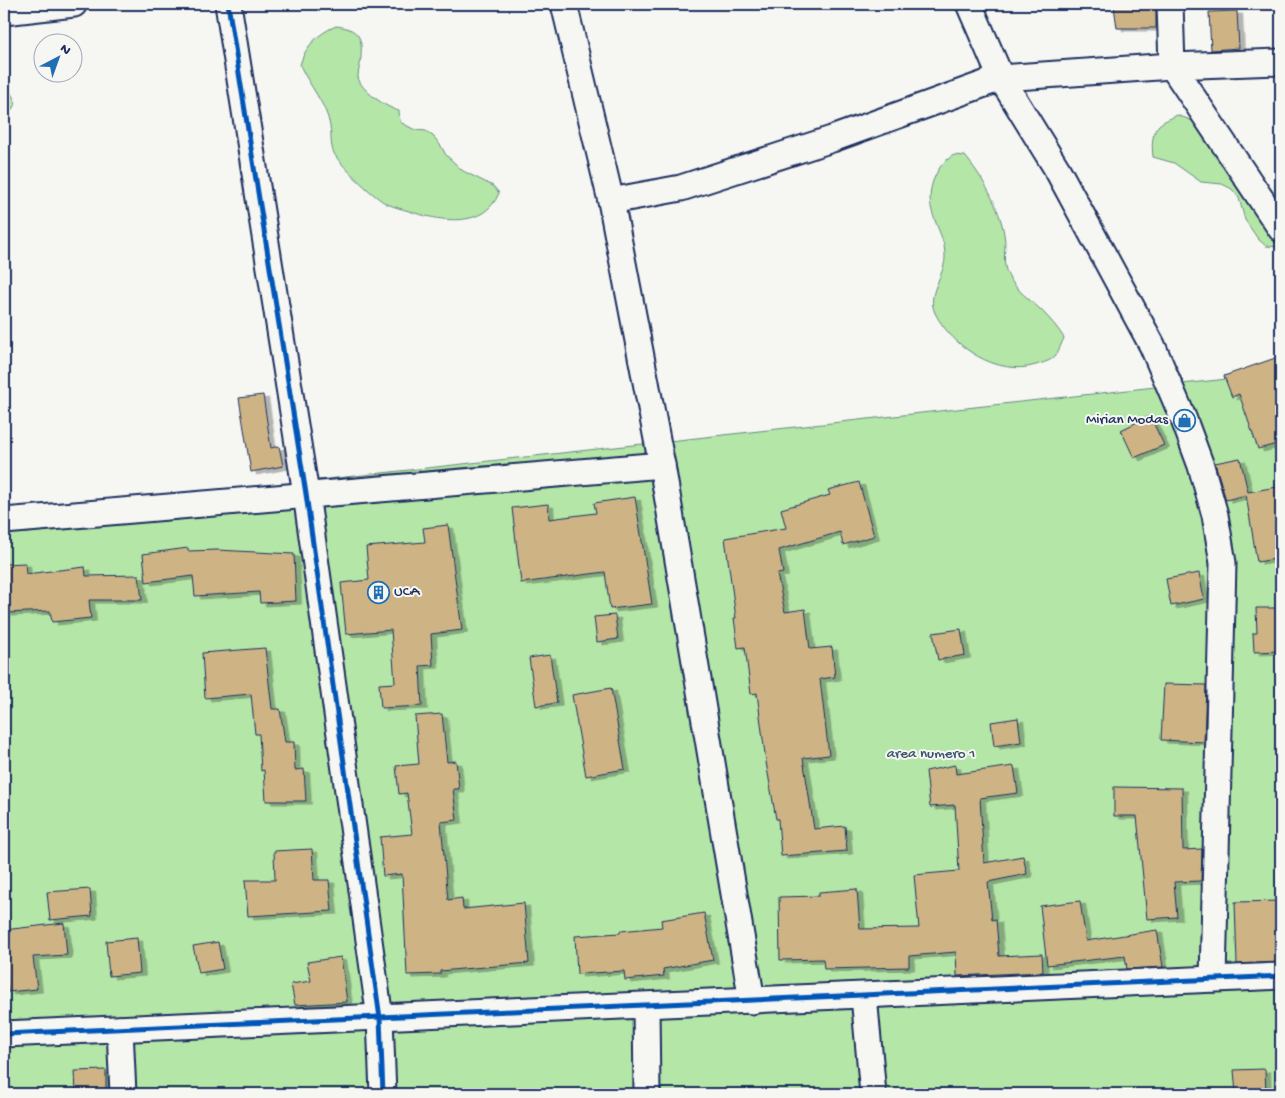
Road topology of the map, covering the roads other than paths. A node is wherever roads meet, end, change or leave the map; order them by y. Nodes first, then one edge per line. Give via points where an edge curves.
1 (74, 4) edge
2 (228, 4) edge
3 (564, 4) edge
4 (969, 4) edge
5 (1170, 4) edge
6 (4, 12) edge
7 (1281, 62) edge
8 (1172, 66) junction
9 (1001, 78) junction
10 (611, 201) junction
11 (1281, 229) edge
12 (662, 465) junction
13 (306, 494) junction
14 (4, 521) edge
15 (1281, 976) edge
16 (1212, 979) junction
17 (864, 996) junction
18 (752, 1001) junction
19 (646, 1006) junction
20 (380, 1018) junction
21 (120, 1029) junction
22 (4, 1034) edge
23 (122, 1094) edge
24 (383, 1094) edge
25 (647, 1094) edge
26 (873, 1094) edge

1 - 6 street
2 - 13 street
3 - 10 street
4 - 9 street
5 - 8 street
7 - 8 street
8 - 9 street
8 - 11 street
9 - 10 street via 832,139 691,185
9 - 16 street via 1057,169 1152,345 1184,420 1215,515 1223,563
10 - 12 street
12 - 13 street
12 - 18 street
13 - 14 street
13 - 20 street
15 - 16 street
16 - 17 street
17 - 18 street
17 - 26 street
18 - 19 street
19 - 20 street
19 - 25 street
20 - 21 street
20 - 24 street
21 - 22 street
21 - 23 street

